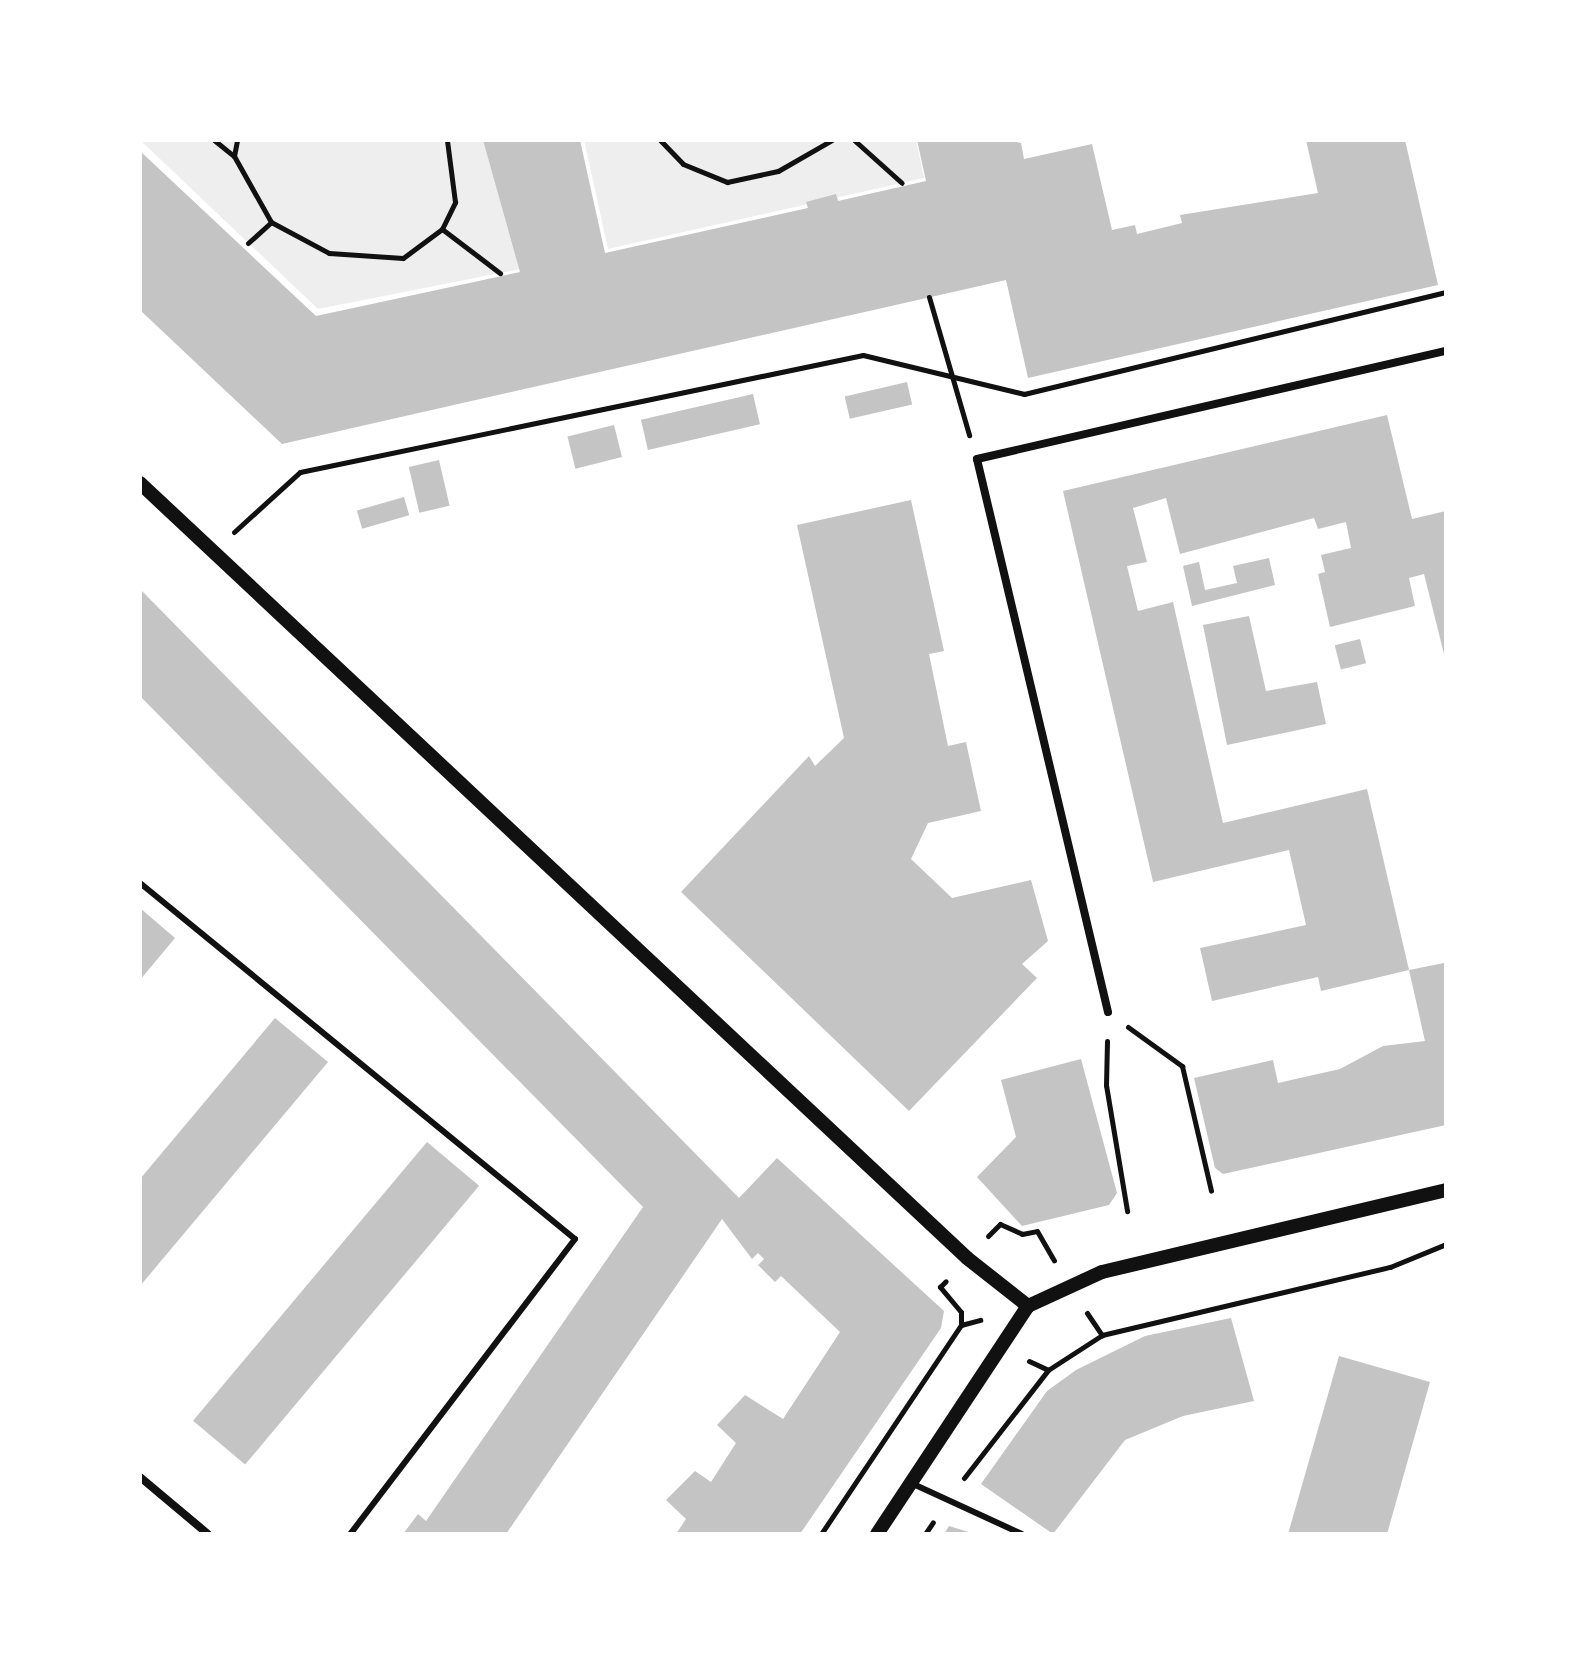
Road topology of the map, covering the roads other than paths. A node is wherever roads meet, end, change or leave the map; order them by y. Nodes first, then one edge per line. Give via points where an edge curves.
1 (1446, 351) edge
2 (140, 483) edge
3 (140, 883) edge
4 (1108, 1012) road end
5 (1446, 1190) edge
6 (1028, 1306) junction
7 (140, 1477) edge
8 (911, 1483) junction
9 (208, 1534) edge
10 (350, 1534) edge
11 (877, 1534) edge
12 (1022, 1534) edge

1 - 4 street via 977,459
2 - 6 street via 967,1258
3 - 10 lane via 575,1239
5 - 6 street via 1102,1272
6 - 8 street
7 - 9 street
8 - 11 street
8 - 12 lane

